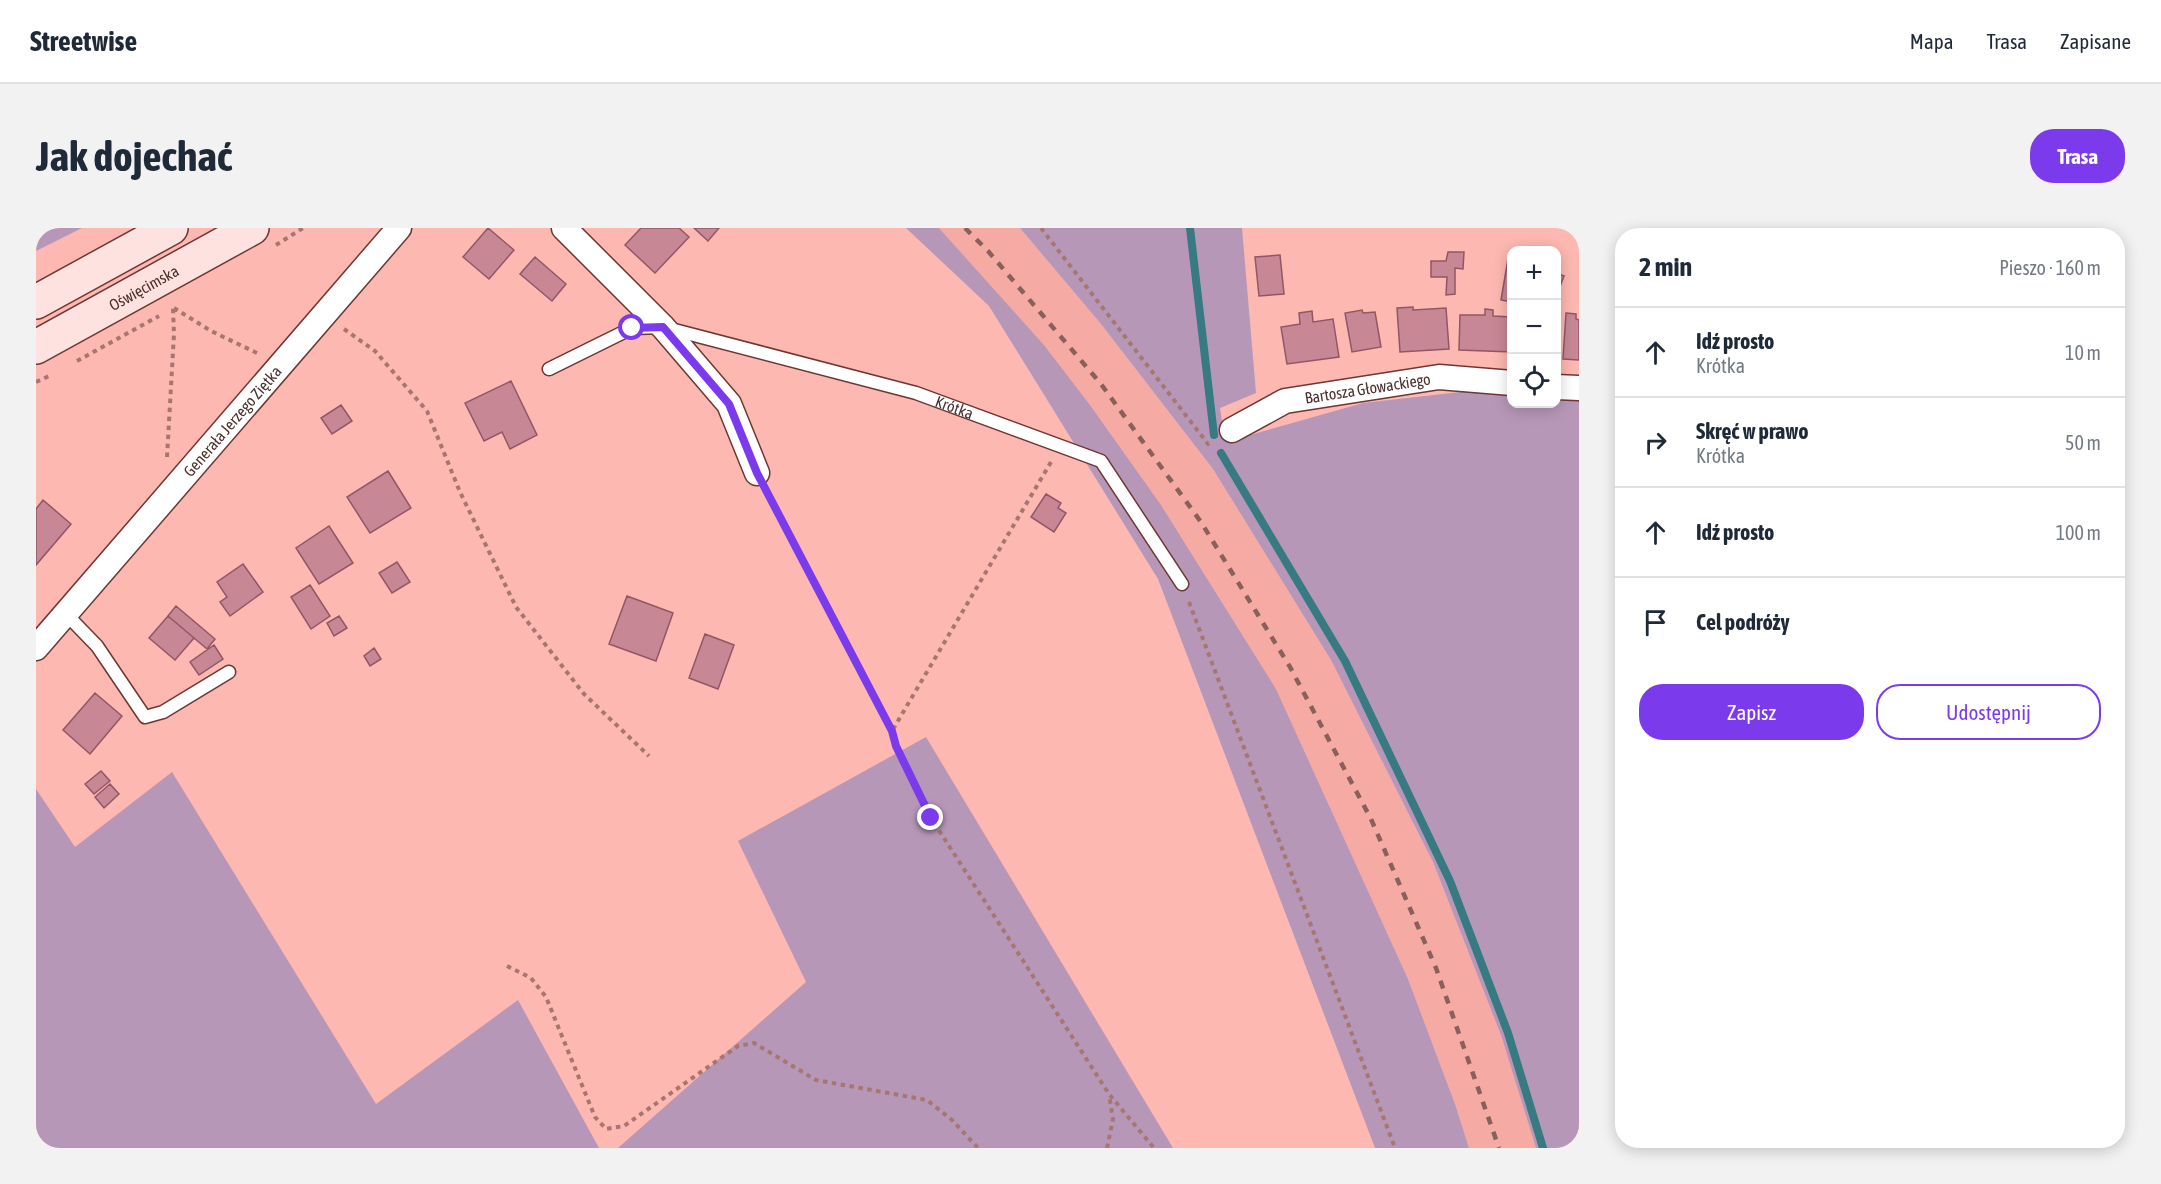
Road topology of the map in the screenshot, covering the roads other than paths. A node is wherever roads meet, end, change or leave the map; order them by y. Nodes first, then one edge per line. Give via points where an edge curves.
1 (171, 228) edge
2 (252, 228) edge
3 (399, 228) edge
4 (564, 228) edge
5 (36, 302) edge
6 (663, 327) junction
7 (36, 347) edge
8 (549, 369) dead end
9 (1507, 383) edge
10 (1561, 387) edge
11 (1579, 388) edge
12 (1232, 430) road end
13 (757, 473) road end
14 (1182, 584) road end
15 (65, 613) junction
16 (36, 648) edge
17 (230, 672) dead end

1 - 5 main road
2 - 7 main road, Oświęcimska
3 - 15 street, Generała Jerzego Ziętka
4 - 6 street
6 - 8 lane, Krótka via 632,328
6 - 13 street via 729,404
6 - 14 lane, Krótka via 915,393 1101,461
9 - 12 street, Bartosza Głowackiego via 1438,376 1285,400
10 - 11 street
15 - 16 street, Generała Jerzego Ziętka
15 - 17 lane via 98,646 145,717 163,712

